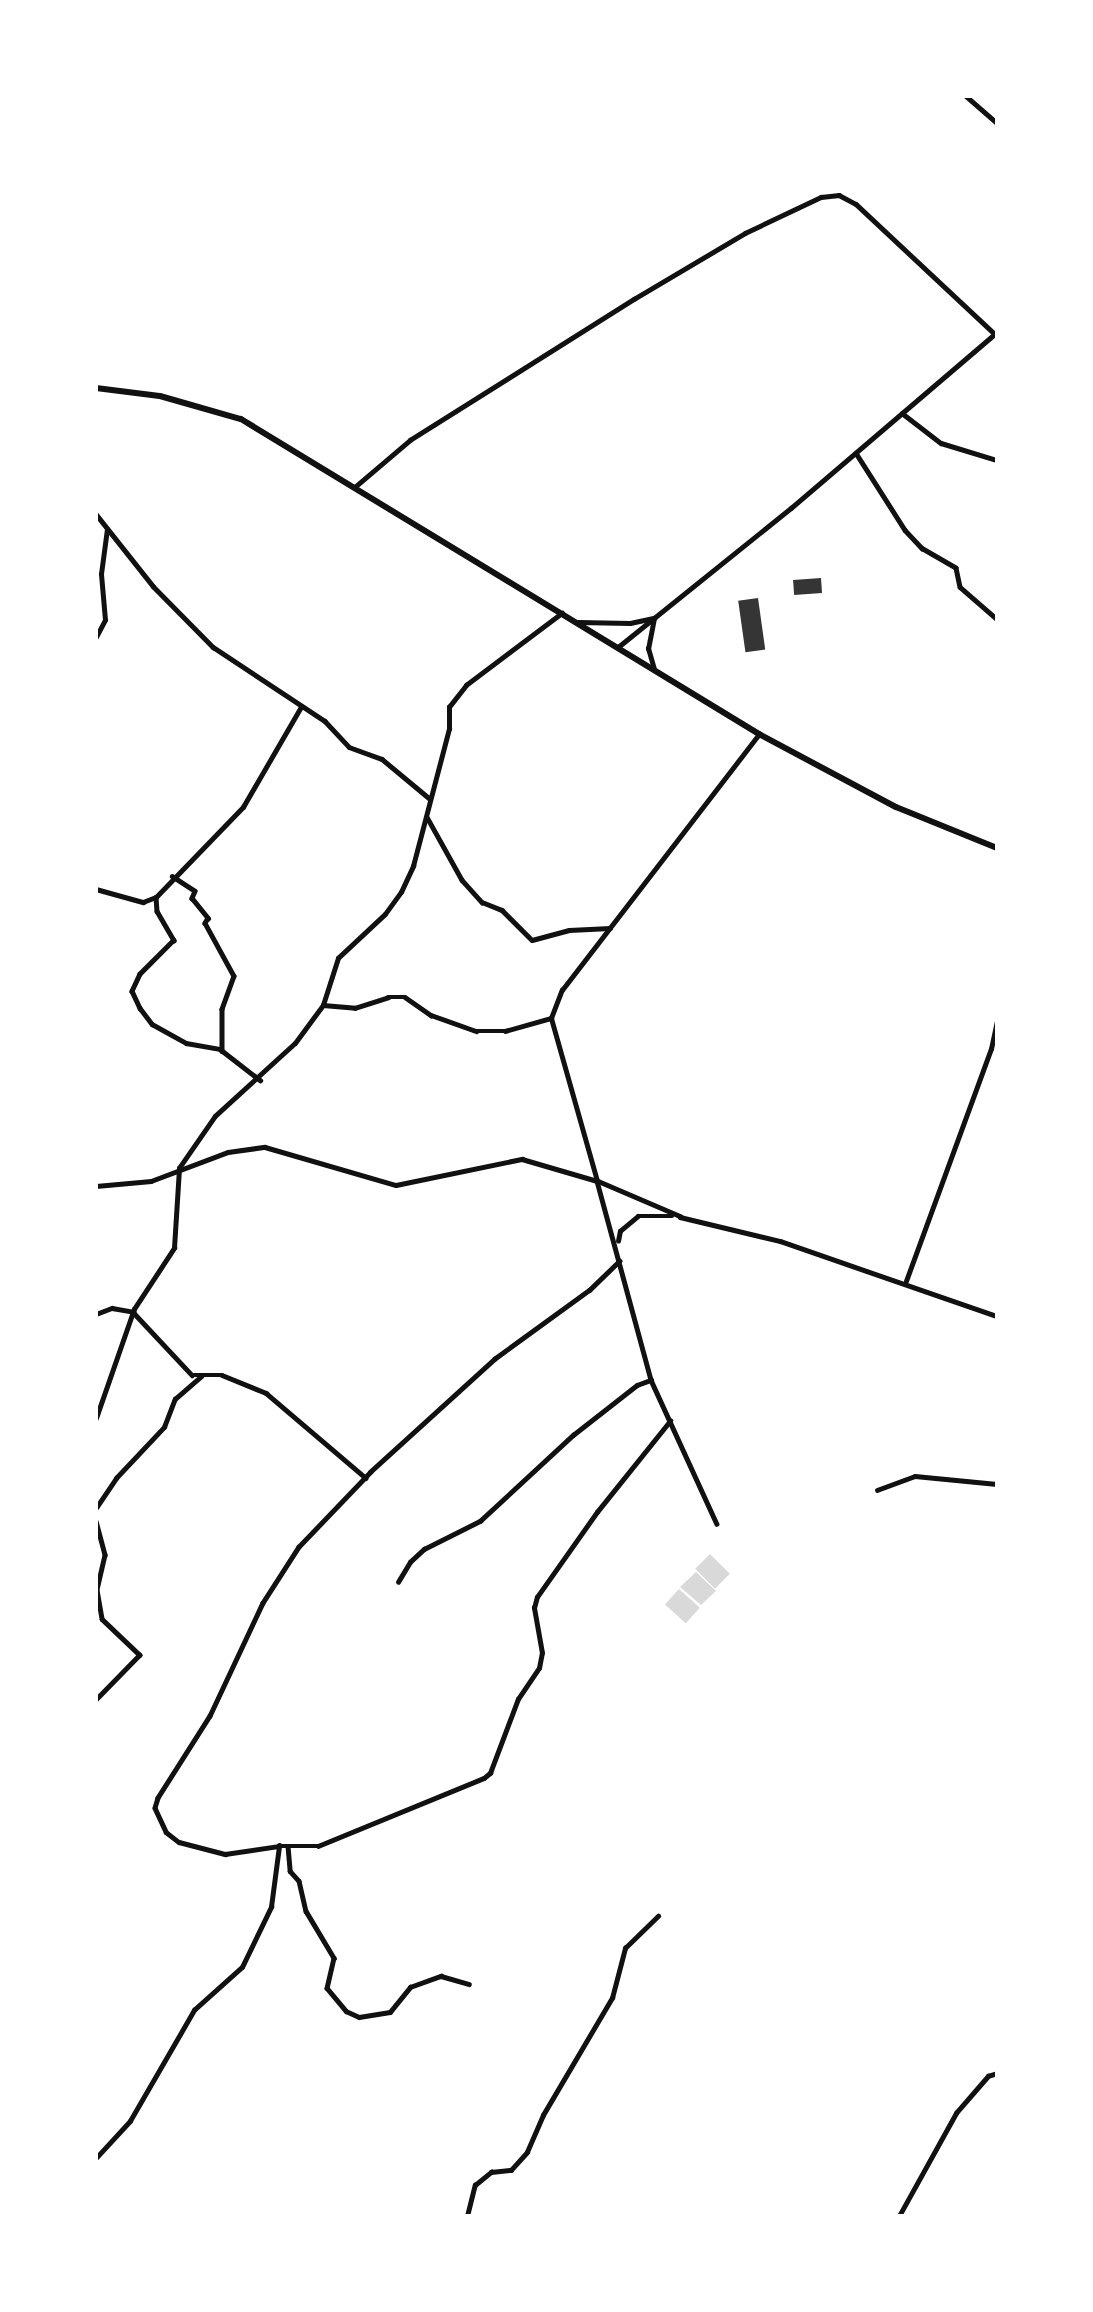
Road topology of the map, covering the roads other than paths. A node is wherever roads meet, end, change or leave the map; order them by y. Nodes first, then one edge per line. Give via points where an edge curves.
1 (966, 96) edge
2 (997, 123) edge
3 (996, 334) edge
4 (96, 388) edge
5 (902, 413) junction
6 (856, 453) junction
7 (997, 460) edge
8 (356, 486) junction
9 (96, 514) edge
10 (107, 528) junction
11 (563, 613) junction
12 (654, 618) junction
13 (997, 619) edge
14 (578, 622) junction
15 (96, 637) edge
16 (618, 647) junction
17 (653, 669) junction
18 (301, 706) junction
19 (759, 734) junction
20 (429, 798) junction
21 (427, 816) junction
22 (997, 848) edge
23 (172, 876) junction
24 (96, 889) edge
25 (156, 897) junction
26 (610, 928) junction
27 (323, 1005) junction
28 (551, 1018) junction
29 (997, 1020) edge
30 (222, 1051) junction
31 (260, 1080) junction
32 (179, 1168) junction
33 (597, 1181) junction
34 (96, 1186) edge
35 (681, 1217) junction
36 (618, 1248) junction
37 (620, 1261) junction
38 (906, 1281) junction
39 (134, 1312) junction
40 (96, 1314) edge
41 (997, 1316) edge
42 (202, 1375) junction
43 (651, 1380) junction
44 (96, 1418) edge
45 (670, 1421) junction
46 (366, 1478) junction
47 (997, 1484) edge
48 (877, 1490) dead end
49 (96, 1508) edge
50 (96, 1521) edge
51 (717, 1524) dead end
52 (398, 1583) dead end
53 (96, 1700) edge
54 (279, 1846) junction
55 (288, 1846) junction
56 (658, 1916) dead end
57 (469, 1984) dead end
58 (997, 2073) edge
59 (96, 2158) edge
60 (467, 2216) edge
61 (899, 2216) edge

1 - 2 street
3 - 5 street
3 - 8 street via 856,204 839,195 821,197 745,233 634,299 410,440
4 - 8 main road via 160,396 241,419
5 - 6 street
5 - 7 street via 941,443
6 - 12 street
6 - 13 street via 905,530 922,548 956,568 960,587
8 - 11 main road
9 - 10 street
10 - 15 street via 102,574 105,620
10 - 18 street via 184,621 235,664
11 - 14 main road
11 - 20 street via 449,707 449,729
12 - 14 street via 630,623
12 - 16 street
12 - 17 street via 648,648
14 - 16 main road
16 - 17 main road
17 - 19 main road
18 - 20 street via 349,747 382,760
18 - 23 street via 243,807
19 - 22 main road via 896,807
19 - 26 street
20 - 21 street
21 - 26 street via 462,880 482,902 502,910 532,940 569,930
21 - 27 street via 401,892 386,914 338,958
23 - 25 street
23 - 30 street via 195,891 192,898 208,918 205,923 234,976 222,1009
24 - 25 street via 142,902
25 - 30 street via 158,911 174,940 140,974 132,991 152,1024 186,1043
26 - 28 street via 562,990
27 - 28 street via 355,1008 388,997 405,998 431,1015 476,1031 505,1031
27 - 31 street
28 - 33 street
29 - 38 street via 982,1074
30 - 31 street
31 - 32 street via 215,1116
32 - 33 street via 265,1147 396,1185 522,1159
32 - 34 street via 151,1181
32 - 39 street via 174,1248
33 - 35 street
33 - 36 street
35 - 36 street via 638,1216 620,1231
35 - 38 street via 723,1223 866,1273
36 - 37 street
37 - 43 street
37 - 46 street via 590,1290 495,1359
38 - 41 street via 933,1297
39 - 40 street via 112,1308
39 - 42 street via 184,1368
39 - 44 street
42 - 46 street via 222,1375 266,1393
42 - 49 street via 175,1399 164,1427 124,1468
43 - 45 street
43 - 52 street via 637,1385 573,1436 480,1521 425,1549 410,1562
45 - 51 street
45 - 55 street via 537,1597 539,1668 509,1718 491,1773 329,1843
46 - 54 street via 299,1548 263,1603 210,1716 155,1808 166,1832 191,1846 236,1854
47 - 48 street via 915,1476
50 - 53 street via 105,1555 97,1585 102,1619 140,1655
54 - 55 street
54 - 59 street via 271,1907 242,1967 194,2010 130,2121
55 - 57 street via 288,1864 298,1879 307,1913 334,1958 328,1989 346,2011 359,2017 390,2012 410,1987 441,1976
56 - 60 street via 625,1948 612,1998 542,2115 527,2152 511,2170 491,2172 475,2185
58 - 61 street via 988,2076 956,2113

